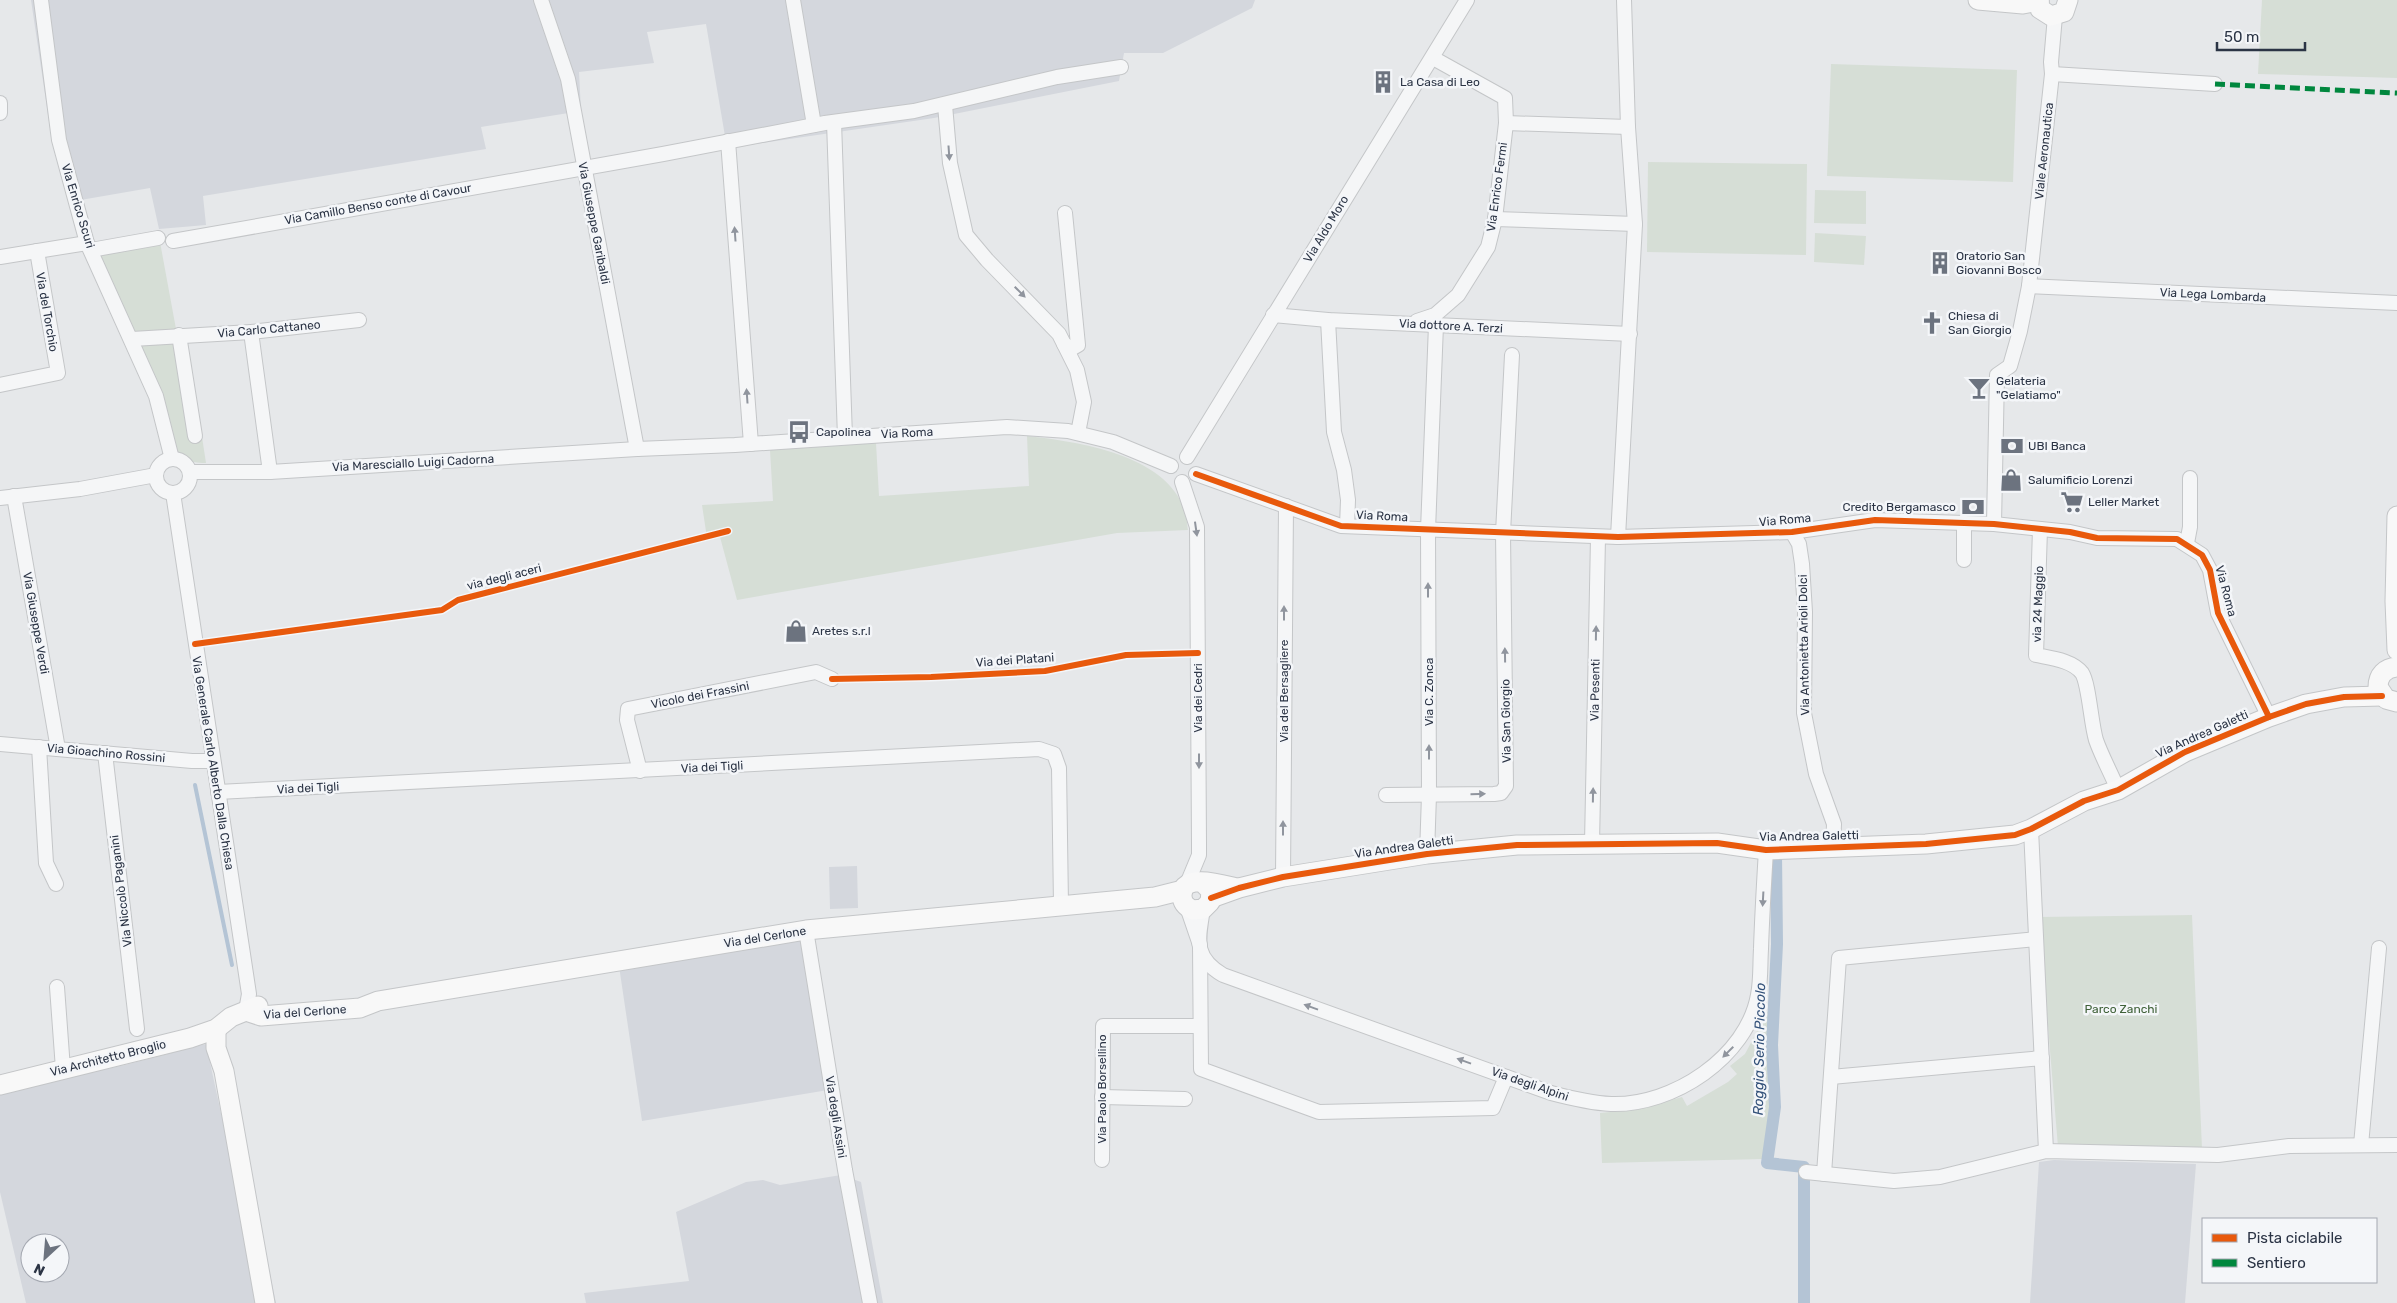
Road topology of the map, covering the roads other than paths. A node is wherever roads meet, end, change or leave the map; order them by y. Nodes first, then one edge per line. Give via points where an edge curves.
1 (41, 0) edge
2 (541, 0) edge
3 (794, 0) edge
4 (1624, 0) edge
5 (1978, 0) edge
6 (2039, 0) edge
7 (2068, 0) edge
8 (1468, 1) edge
9 (2055, 16) junction
10 (1433, 58) junction
11 (1121, 67) dead end
12 (2052, 74) junction
13 (2214, 84) dead end
14 (0, 104) edge
15 (944, 105) junction
16 (0, 113) edge
17 (834, 122) junction
18 (1506, 124) junction
19 (814, 125) junction
20 (1628, 127) junction
21 (728, 141) junction
22 (584, 168) junction
23 (1065, 213) dead end
24 (1495, 219) junction
25 (1635, 224) junction
26 (158, 238) dead end
27 (172, 240) dead end
28 (89, 246) junction
29 (36, 251) junction
30 (0, 257) edge
31 (2029, 286) junction
32 (2397, 303) edge
33 (1273, 315) junction
34 (359, 320) dead end
35 (1328, 320) junction
36 (1411, 323) junction
37 (1436, 326) junction
38 (251, 332) junction
39 (1630, 334) junction
40 (179, 335) junction
41 (132, 339) junction
42 (1064, 344) junction
43 (1512, 355) dead end
44 (0, 385) edge
45 (1078, 433) junction
46 (195, 436) dead end
47 (845, 436) junction
48 (751, 444) junction
49 (637, 448) junction
50 (1187, 457) junction
51 (172, 459) junction
52 (1171, 466) junction
53 (190, 472) junction
54 (270, 472) junction
55 (1196, 474) junction
56 (156, 476) junction
57 (2190, 478) dead end
58 (1182, 482) junction
59 (173, 493) junction
60 (7, 497) edge
61 (1286, 506) junction
62 (2397, 516) edge
63 (1964, 522) junction
64 (1994, 524) junction
65 (1347, 526) junction
66 (2040, 529) junction
67 (1428, 530) junction
68 (1792, 532) junction
69 (1503, 533) junction
70 (1598, 537) junction
71 (1618, 537) junction
72 (2187, 543) junction
73 (1964, 560) dead end
74 (2396, 645) edge
75 (832, 679) dead end
76 (2390, 689) edge
77 (2269, 717) junction
78 (0, 744) edge
79 (39, 747) junction
80 (58, 749) junction
81 (105, 753) junction
82 (212, 761) junction
83 (640, 771) junction
84 (2118, 790) junction
85 (218, 792) junction
86 (1386, 795) dead end
87 (1429, 795) junction
88 (2031, 829) junction
89 (1592, 844) junction
90 (1833, 847) junction
91 (1766, 850) junction
92 (1426, 854) junction
93 (1283, 877) junction
94 (56, 884) dead end
95 (1194, 896) junction
96 (1061, 906) junction
97 (806, 930) junction
98 (2036, 939) junction
99 (1200, 945) junction
100 (2379, 948) dead end
101 (57, 987) dead end
102 (246, 1011) junction
103 (1200, 1026) junction
104 (137, 1029) dead end
105 (216, 1029) junction
106 (2042, 1058) junction
107 (62, 1069) junction
108 (1506, 1077) junction
109 (1831, 1077) junction
110 (0, 1085) edge
111 (1102, 1098) junction
112 (1185, 1099) dead end
113 (2361, 1145) junction
114 (2397, 1145) edge
115 (2046, 1151) junction
116 (1102, 1160) dead end
117 (1806, 1172) dead end
118 (1824, 1174) junction
119 (265, 1303) edge
120 (870, 1303) edge

1 - 28 street, Via Enrico Scuri via 59,140
2 - 22 street, Via Giuseppe Garibaldi via 568,79
3 - 19 street
4 - 20 street
5 - 6 street via 2023,4
6 - 9 street via 2043,13
7 - 9 street via 2066,9
8 - 10 street, Via Aldo Moro
9 - 12 street, Viale Aeronautica
10 - 18 street, Via Enrico Fermi via 1505,98
10 - 33 street, Via Aldo Moro
11 - 15 street, Via Camillo Benso conte di Cavour via 1057,76
12 - 13 street
12 - 31 street, Viale Aeronautica
14 - 16 street
15 - 17 street, Via Camillo Benso conte di Cavour
15 -> 42 street via 950,163 966,235 1043,316
17 - 19 street, Via Camillo Benso conte di Cavour
17 - 47 street
18 - 20 street
18 - 24 street, Via Enrico Fermi
19 - 21 street, Via Camillo Benso conte di Cavour
20 - 25 street
21 - 22 street, Via Camillo Benso conte di Cavour
48 -> 21 street
22 - 27 street, Via Camillo Benso conte di Cavour
22 - 49 street, Via Giuseppe Garibaldi
23 - 42 street via 1078,345 1071,349
24 - 25 street
24 - 36 street, Via Enrico Fermi via 1488,247 1458,295 1435,315
25 - 39 street
26 - 28 street
28 - 29 street
28 - 41 street, Via Enrico Scuri
29 - 30 street
29 - 44 street, Via del Torchio via 58,373
31 - 32 street, Via Lega Lombarda
31 - 64 street, Viale Aeronautica via 2010,366 1997,375
33 - 35 street, Via dottore A. Terzi
33 - 50 street, Via Aldo Moro
34 - 38 street, Via Carlo Cattaneo
35 - 36 street, Via dottore A. Terzi
35 - 65 street via 1334,432 1344,470
36 - 37 street, Via dottore A. Terzi
37 - 39 street, Via dottore A. Terzi
37 - 67 street, Via C. Zonca
38 - 40 street, Via Carlo Cattaneo
38 - 54 street
39 - 71 street
40 - 41 street, Via Carlo Cattaneo
40 - 46 street
41 - 51 street, Via Enrico Scuri via 156,396
42 - 45 street via 1077,370 1084,402
43 - 69 street
45 - 47 street, Via Roma via 1007,427
45 - 52 street, Via Roma via 1113,442
47 - 48 street, Via Roma
48 - 49 street, Via Roma
49 - 54 street, Via Maresciallo Luigi Cadorna
50 - 52 street via 1178,457
50 - 55 street via 1194,462
51 - 53 street via 183,462
51 - 56 street via 163,462
52 - 58 street via 1174,478
53 - 54 street, Via Maresciallo Luigi Cadorna
53 - 59 street via 185,488
55 - 58 street via 1190,481
55 - 61 street, Via Roma
56 - 59 street via 160,487
56 - 60 street
57 - 72 street
58 -> 95 street, Via dei Cedri via 1197,528 1199,856
59 - 82 street, Via Generale Carlo Alberto Dalla Chiesa
60 - 80 street, Via Giuseppe Verdi
61 - 65 street, Via Roma
93 -> 61 street, Via del Bersagliere
62 - 74 street
63 - 64 street, Via Roma
63 - 68 street, Via Roma via 1875,520
63 - 73 street
64 - 66 street, Via Roma
65 - 67 street, Via Roma
66 - 72 street, Via Roma via 2097,538 2176,539
66 - 84 street, via 24 Maggio via 2036,655 2061,660 2081,671 2086,682 2096,740
67 - 69 street, Via Roma
87 -> 67 street, Via C. Zonca
68 - 71 street, Via Roma
68 - 90 street, Via Antonietta Arioli Dolci via 1799,544 1802,564 1804,713 1816,774 1834,824
69 - 70 street, Via Roma
87 -> 69 street, Via San Giorgio via 1494,794 1506,786
70 - 71 street, Via Roma
89 -> 70 street, Via Pesenti
72 - 77 street, Via Roma via 2202,555 2210,570 2218,613
74 - 76 street
75 - 83 street, Vicolo dei Frassini via 816,672 628,709 626,720
76 - 77 street, Via Andrea Galetti via 2306,704
77 - 84 street, Via Andrea Galetti via 2185,752
78 - 79 street, Via Gioachino Rossini
79 - 80 street, Via Gioachino Rossini
79 - 94 street via 46,863
80 - 81 street, Via Gioachino Rossini
81 - 82 street, Via Gioachino Rossini
81 - 104 street, Via Niccolò Paganini
82 - 85 street, Via Generale Carlo Alberto Dalla Chiesa
83 - 85 street, Via dei Tigli
83 - 96 street, Via dei Tigli via 1039,749 1054,754 1059,768
84 - 88 street, Via Andrea Galetti via 2084,800
85 - 102 street, Via Generale Carlo Alberto Dalla Chiesa via 249,994
86 - 87 street, Via San Giorgio
87 - 92 street, Via C. Zonca
88 - 90 street, Via Andrea Galetti via 1984,840
88 - 98 street
89 - 91 street, Via Andrea Galetti via 1717,844
89 - 92 street, Via Andrea Galetti via 1517,845
90 - 91 street, Via Andrea Galetti
91 -> 108 street, Via degli Alpini via 1758,994 1750,1023 1739,1041 1707,1072 1666,1093 1612,1104 1575,1100
92 - 93 street, Via Andrea Galetti
93 - 95 street, Via Andrea Galetti
95 - 96 street, Via del Cerlone
95 - 99 street, Via degli Alpini
96 - 97 street, Via del Cerlone
97 - 102 street, Via del Cerlone via 378,1001 312,1000 262,1004
97 - 120 street, Via degli Assini via 844,1170
98 - 106 street
98 - 109 street via 1839,958
99 - 103 street
108 -> 99 street, Via degli Alpini via 1223,975 1203,958
100 - 113 street
101 - 107 street
102 - 105 street via 231,1017
103 - 108 street via 1201,1069 1319,1112 1493,1108
103 - 111 street, Via Paolo Borsellino via 1103,1026
105 - 107 street, Via Architetto Broglio
105 - 119 street via 216,1048 224,1071
106 - 109 street
106 - 115 street
107 - 110 street, Via Architetto Broglio
109 - 118 street
111 - 112 street
111 - 116 street, Via Paolo Borsellino
113 - 114 street
113 - 115 street via 2289,1146 2218,1155
115 - 118 street via 1940,1177 1894,1181
117 - 118 street

